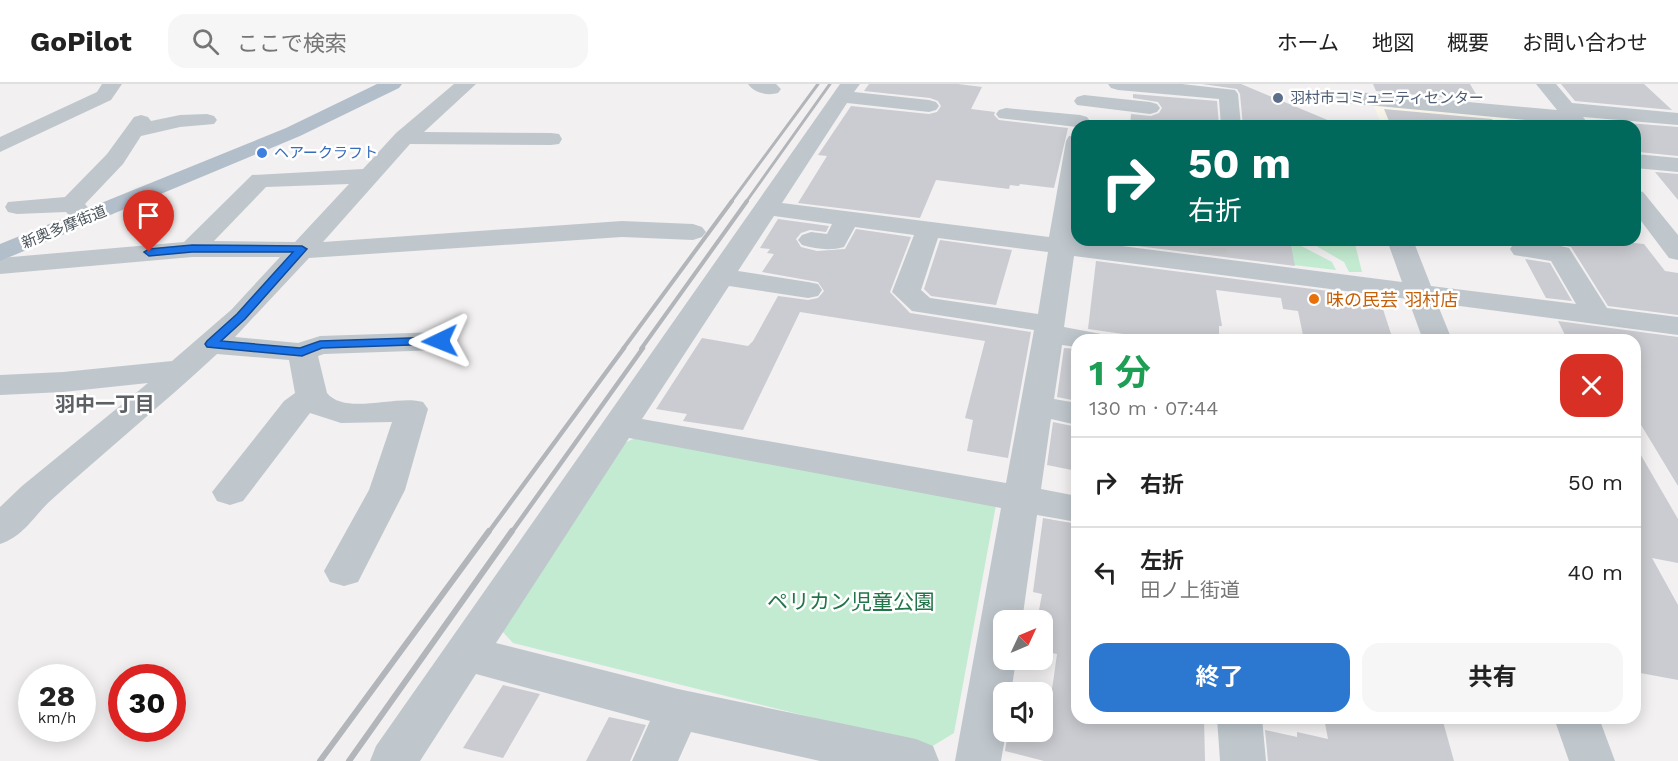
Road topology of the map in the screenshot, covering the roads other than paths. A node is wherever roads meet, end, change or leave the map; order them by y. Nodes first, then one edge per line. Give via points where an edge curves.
1 (112, 84) edge
2 (392, 84) edge
3 (466, 84) edge
4 (846, 90) edge
5 (1343, 91) edge
6 (1196, 92) junction
7 (1116, 94) edge
8 (1560, 105) edge
9 (929, 106) dead end
10 (1173, 110) dead end
11 (1197, 112) dead end
12 (1006, 114) dead end
13 (1082, 115) edge
14 (1353, 116) dead end
15 (1678, 119) edge
16 (207, 120) dead end
17 (1113, 120) edge
18 (1231, 120) edge
19 (545, 132) dead end
20 (404, 138) junction
21 (0, 145) edge
22 (1641, 162) edge
23 (1678, 165) edge
24 (368, 176) junction
25 (1071, 201) edge
26 (1641, 205) edge
27 (16, 207) dead end
28 (766, 208) junction
29 (78, 211) junction
30 (847, 218) junction
31 (929, 228) junction
32 (693, 232) dead end
33 (811, 240) dead end
34 (1061, 245) junction
35 (1071, 246) edge
36 (1071, 246) edge
37 (1403, 246) edge
38 (192, 249) junction
39 (302, 249) junction
40 (1523, 249) dead end
41 (1678, 252) edge
42 (0, 254) edge
43 (0, 266) edge
44 (720, 276) junction
45 (807, 290) dead end
46 (1419, 292) junction
47 (1597, 315) junction
48 (1678, 326) edge
49 (1048, 329) junction
50 (1435, 334) edge
51 (1071, 335) edge
52 (440, 341) dead end
53 (211, 344) junction
54 (302, 352) junction
55 (181, 370) junction
56 (0, 384) edge
57 (312, 396) junction
58 (1036, 406) junction
59 (1071, 413) edge
60 (621, 426) junction
61 (230, 492) dead end
62 (35, 495) junction
63 (0, 497) edge
64 (1021, 498) junction
65 (1071, 508) edge
66 (0, 530) edge
67 (344, 571) dead end
68 (465, 653) junction
69 (678, 709) junction
70 (1240, 724) edge
71 (1578, 724) edge
72 (393, 761) edge
73 (655, 761) edge
74 (916, 761) edge
75 (978, 761) edge
76 (1243, 761) edge
77 (1592, 761) edge

1 - 21 street via 104,96
2 - 29 main road, 新奥多摩街道 via 293,132
3 - 20 street
4 - 9 street
4 - 28 street
5 - 8 street
5 - 14 street
6 - 7 street
6 - 11 street
6 - 18 street via 1228,94
7 - 10 street
7 - 13 street
7 - 17 street
8 - 15 street
12 - 13 street
16 - 29 street via 138,126
19 - 20 street
20 - 24 street
22 - 23 street
24 - 38 street via 260,180
24 - 39 street
25 - 34 street
26 - 41 street
27 - 29 street
28 - 30 street
28 - 44 street
29 - 42 main road, 新奥多摩街道
30 - 31 street
30 - 33 street via 835,242
31 - 34 street
31 - 49 street via 906,292 922,305
32 - 39 street via 622,229 408,246
34 - 35 street
34 - 49 street
36 - 46 street via 1213,260
37 - 46 street
38 - 39 street
38 - 43 street
39 - 53 street
40 - 47 street via 1560,254
44 - 45 street
44 - 60 street
46 - 47 street
46 - 50 street
47 - 48 street
49 - 51 street
49 - 58 street
52 - 54 street via 320,345
53 - 54 street
53 - 55 street
54 - 57 street
55 - 56 street
55 - 62 street
57 - 61 street via 296,408
57 - 67 street via 321,406 347,415 412,409 387,489
58 - 59 street
58 - 64 street
60 - 64 street
60 - 68 street
62 - 63 street
62 - 66 street
64 - 65 street
64 - 75 street
68 - 69 street
68 - 72 street
69 - 73 street
69 - 74 street
70 - 76 street
71 - 77 street

